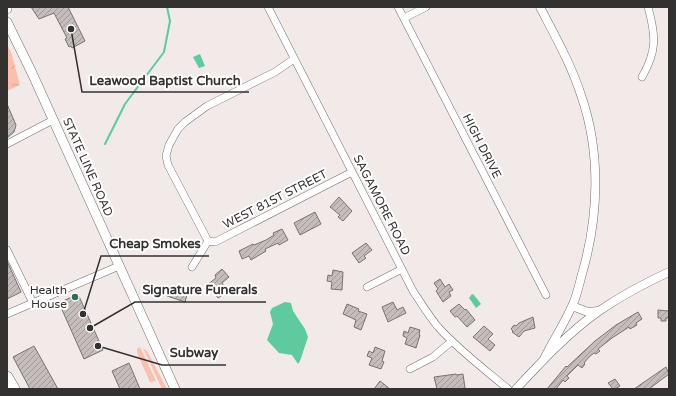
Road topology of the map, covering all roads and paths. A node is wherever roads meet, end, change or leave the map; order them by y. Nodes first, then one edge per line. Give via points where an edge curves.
1 (268, 7) edge
2 (398, 7) edge
3 (426, 7) edge
4 (540, 7) edge
5 (648, 7) edge
6 (404, 18) junction
7 (7, 22) edge
8 (294, 59) junction
9 (642, 77) dead end
10 (53, 120) junction
11 (7, 144) edge
12 (352, 172) junction
13 (208, 240) junction
14 (7, 250) edge
15 (119, 266) junction
16 (192, 267) dead end
17 (402, 269) junction
18 (669, 272) edge
19 (367, 287) dead end
20 (546, 295) dead end
21 (33, 303) junction
22 (572, 306) junction
23 (598, 311) junction
24 (7, 314) edge
25 (452, 342) junction
26 (544, 359) junction
27 (410, 369) dead end
28 (7, 377) edge
29 (14, 389) edge
30 (174, 389) edge
31 (508, 389) edge
32 (516, 389) edge

1 - 8 street, SAGAMORE ROAD
2 - 6 street, HIGH DRIVE
3 - 6 street
4 - 22 street via 582,96 594,158 595,208 590,242
5 - 9 street via 653,25 653,47 650,63
6 - 20 street, HIGH DRIVE
7 - 10 main road, STATE LINE ROAD
8 - 12 street, SAGAMORE ROAD
8 - 13 street via 197,112 178,129 169,145 166,156 168,164
10 - 11 street
10 - 15 main road, STATE LINE ROAD
12 - 13 street, WEST 81ST STREET via 215,242
12 - 17 street, SAGAMORE ROAD
13 - 16 street
14 - 21 street
15 - 21 street
15 - 30 main road, STATE LINE ROAD
17 - 19 street
17 - 25 street, SAGAMORE ROAD via 426,311
18 - 23 street
21 - 24 street
22 - 23 street via 588,312
22 - 26 street
23 - 26 street
25 - 27 street via 434,357
25 - 31 street, SAGAMORE ROAD
26 - 32 street
28 - 29 main road

